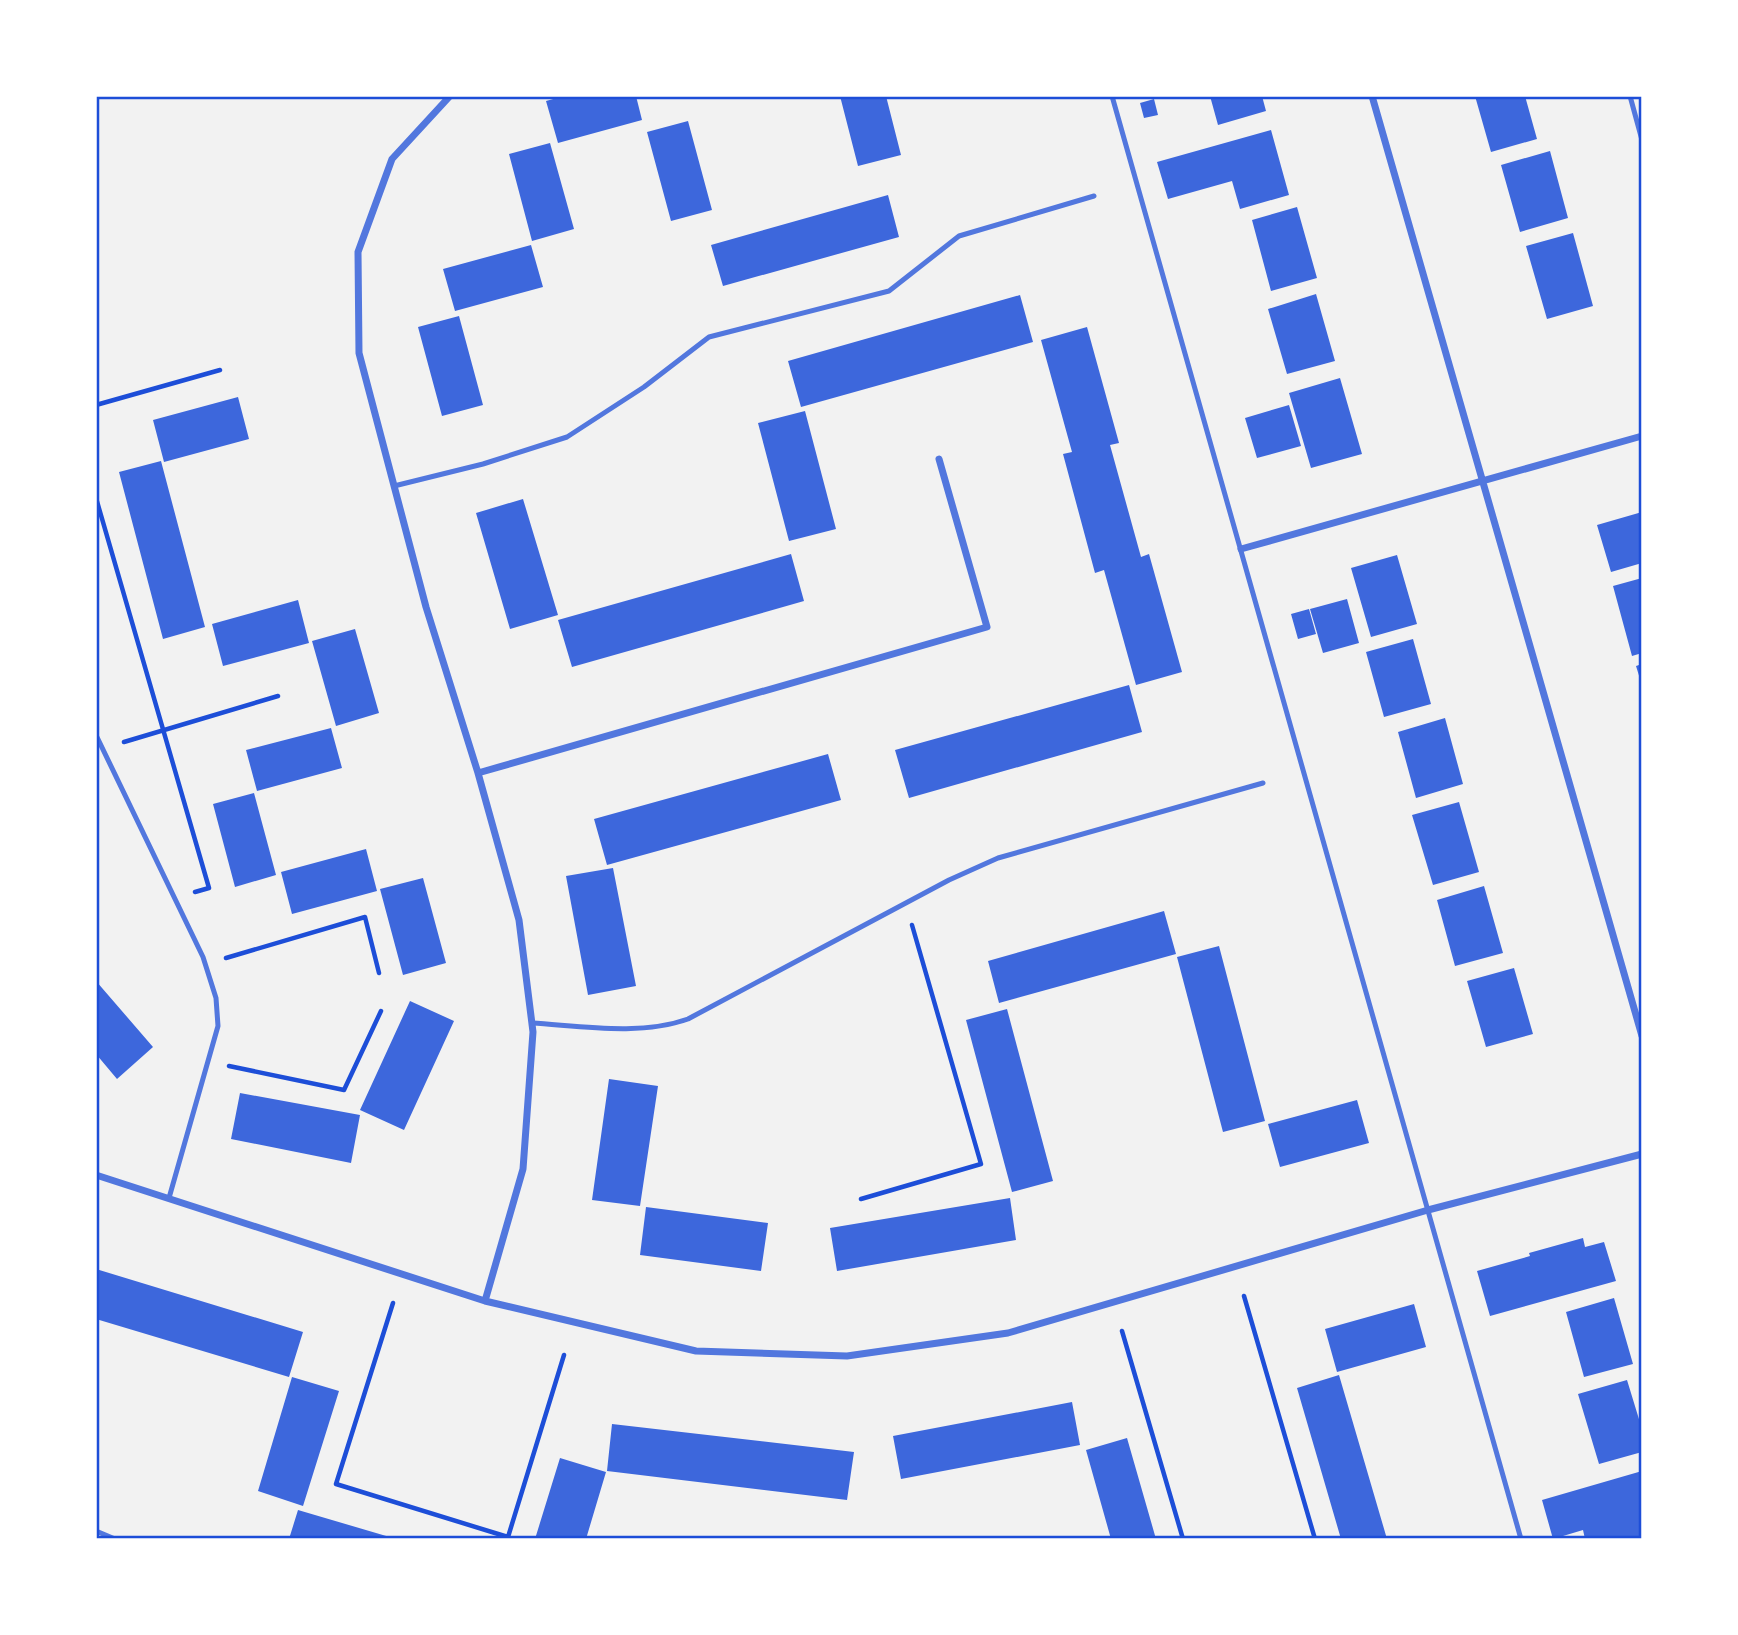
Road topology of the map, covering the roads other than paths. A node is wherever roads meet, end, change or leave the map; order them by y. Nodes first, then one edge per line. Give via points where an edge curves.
1 (450, 96) edge
2 (1112, 96) edge
3 (1372, 96) edge
4 (1630, 96) edge
5 (1642, 140) edge
6 (1094, 196) dead end
7 (1642, 436) edge
8 (939, 459) dead end
9 (1483, 481) junction
10 (394, 486) junction
11 (1241, 549) junction
12 (96, 735) edge
13 (478, 772) junction
14 (1263, 783) dead end
15 (532, 1023) junction
16 (1642, 1036) edge
17 (1642, 1154) edge
18 (96, 1175) edge
19 (169, 1198) junction
20 (1428, 1210) junction
21 (485, 1301) junction
22 (96, 1531) edge
23 (115, 1539) edge
24 (1521, 1539) edge

1 - 10 street via 392,159 358,252 359,353
2 - 11 lane
3 - 9 street
4 - 5 lane
6 - 10 lane via 959,236 890,291 709,337 567,437
7 - 9 street
8 - 13 street via 987,627
9 - 11 street
9 - 16 street
10 - 13 street
11 - 20 lane
12 - 19 lane via 205,964 216,998 218,1026
13 - 15 street via 519,919
14 - 15 lane via 998,858 674,1024 645,1028
15 - 21 street via 523,1169
17 - 20 street
18 - 19 street
19 - 21 street
20 - 21 street via 1008,1333 846,1356 696,1351
20 - 24 lane
22 - 23 lane

